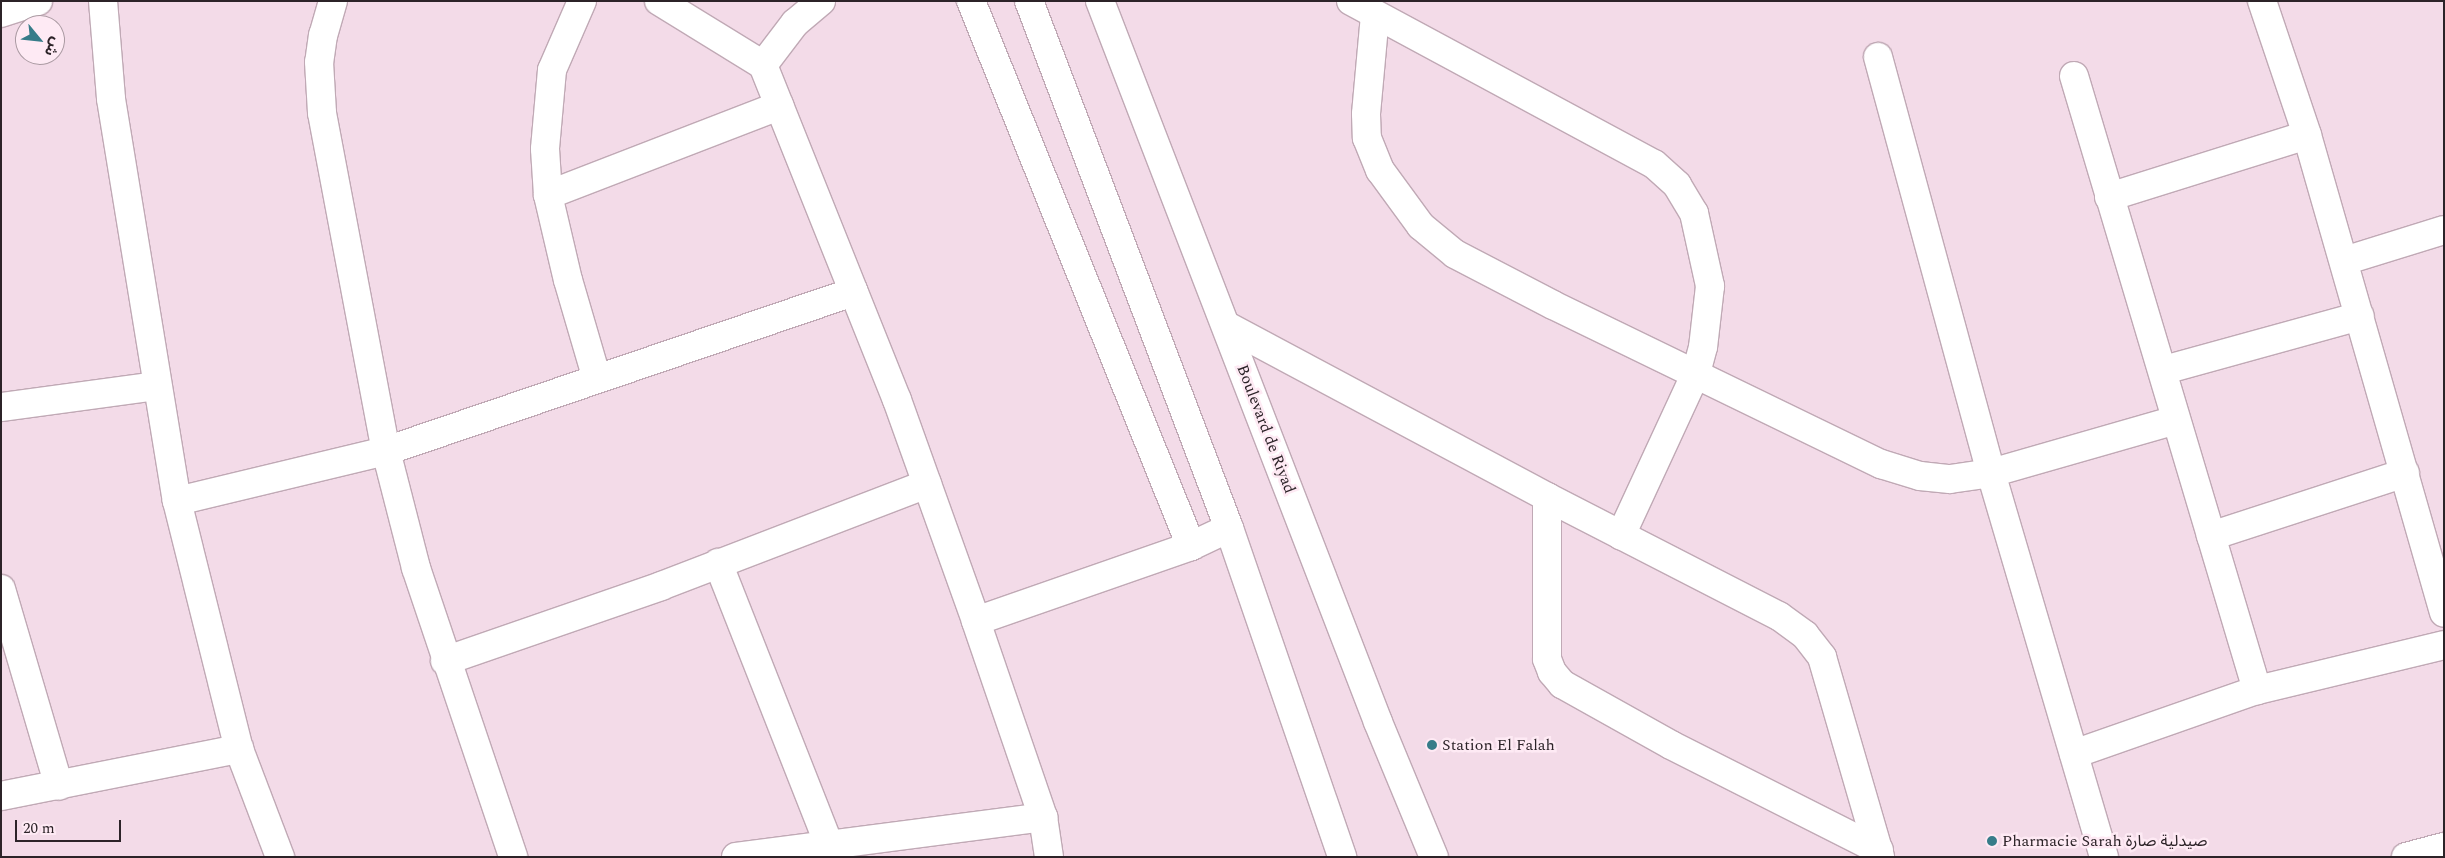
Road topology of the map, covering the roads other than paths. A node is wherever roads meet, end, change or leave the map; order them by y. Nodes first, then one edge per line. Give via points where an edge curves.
1 (38, 1) edge
2 (103, 1) edge
3 (333, 1) edge
4 (582, 1) edge
5 (659, 1) edge
6 (821, 1) edge
7 (971, 1) edge
8 (1029, 1) edge
9 (1100, 1) edge
10 (1351, 1) edge
11 (2262, 1) edge
12 (1, 13) edge
13 (1375, 15) junction
14 (1878, 57) dead end
15 (763, 65) junction
16 (2074, 76) dead end
17 (779, 106) junction
18 (2307, 135) junction
19 (548, 195) junction
20 (2109, 197) junction
21 (2444, 230) edge
22 (2344, 261) junction
23 (854, 292) junction
24 (2360, 316) junction
25 (1227, 326) junction
26 (2164, 370) junction
27 (1696, 373) junction
28 (597, 379) junction
29 (156, 386) junction
30 (1, 407) edge
31 (2176, 420) junction
32 (386, 451) junction
33 (1991, 473) junction
34 (2405, 473) junction
35 (927, 484) junction
36 (1547, 497) junction
37 (177, 501) junction
38 (1229, 528) junction
39 (1621, 536) junction
40 (2211, 536) junction
41 (1191, 546) junction
42 (718, 564) junction
43 (1, 588) edge
44 (2444, 613) edge
45 (976, 622) junction
46 (6, 628) edge
47 (2444, 645) edge
48 (445, 661) junction
49 (2257, 690) junction
50 (239, 748) junction
51 (2074, 754) junction
52 (60, 786) junction
53 (1, 796) edge
54 (1043, 817) junction
55 (829, 844) junction
56 (2444, 847) edge
57 (1880, 853) edge
58 (280, 857) edge
59 (513, 857) edge
60 (736, 857) edge
61 (1049, 857) edge
62 (1342, 857) edge
63 (1434, 857) edge
64 (2104, 857) edge
65 (2406, 857) edge

1 - 12 street
2 - 29 street via 111,99
3 - 32 street via 322,35 319,62 322,113
4 - 19 street via 552,70 546,116
5 - 15 street
6 - 15 street via 795,23
7 - 41 street
8 - 38 street
9 - 25 street, Boulevard de Riyad
10 - 13 street
11 - 18 street
13 - 27 street via 1366,114 1367,138 1380,170 1421,226 1455,254
13 - 27 street via 1441,47 1654,164 1677,185 1694,214 1710,286
14 - 33 street
15 - 17 street
16 - 20 street
17 - 19 street
17 - 23 street
18 - 20 street
18 - 22 street
19 - 28 street via 568,280
20 - 26 street
21 - 22 street
22 - 24 street
23 - 28 street
23 - 35 street
24 - 26 street
24 - 34 street
25 - 36 street
25 - 63 street, Boulevard de Riyad via 1378,722
26 - 31 street
27 - 33 street via 1881,464 1920,476 1942,478
27 - 39 street
28 - 32 street
29 - 30 street
29 - 37 street
31 - 33 street
31 - 40 street
32 - 37 street
32 - 48 street via 416,568
33 - 51 street
34 - 40 street
34 - 44 street
35 - 42 street
35 - 45 street
36 - 39 street
36 - 57 street via 1547,659 1562,684 1671,745
37 - 50 street
38 - 41 street
38 - 62 street
39 - 57 street via 1779,616 1805,635 1822,657
40 - 49 street
41 - 45 street
42 - 48 street
42 - 55 street
43 - 46 street
45 - 54 street
46 - 52 street
47 - 49 street
48 - 59 street
49 - 51 street
50 - 52 street
50 - 58 street
51 - 64 street
52 - 53 street
54 - 55 street
54 - 61 street
55 - 60 street
56 - 65 street

